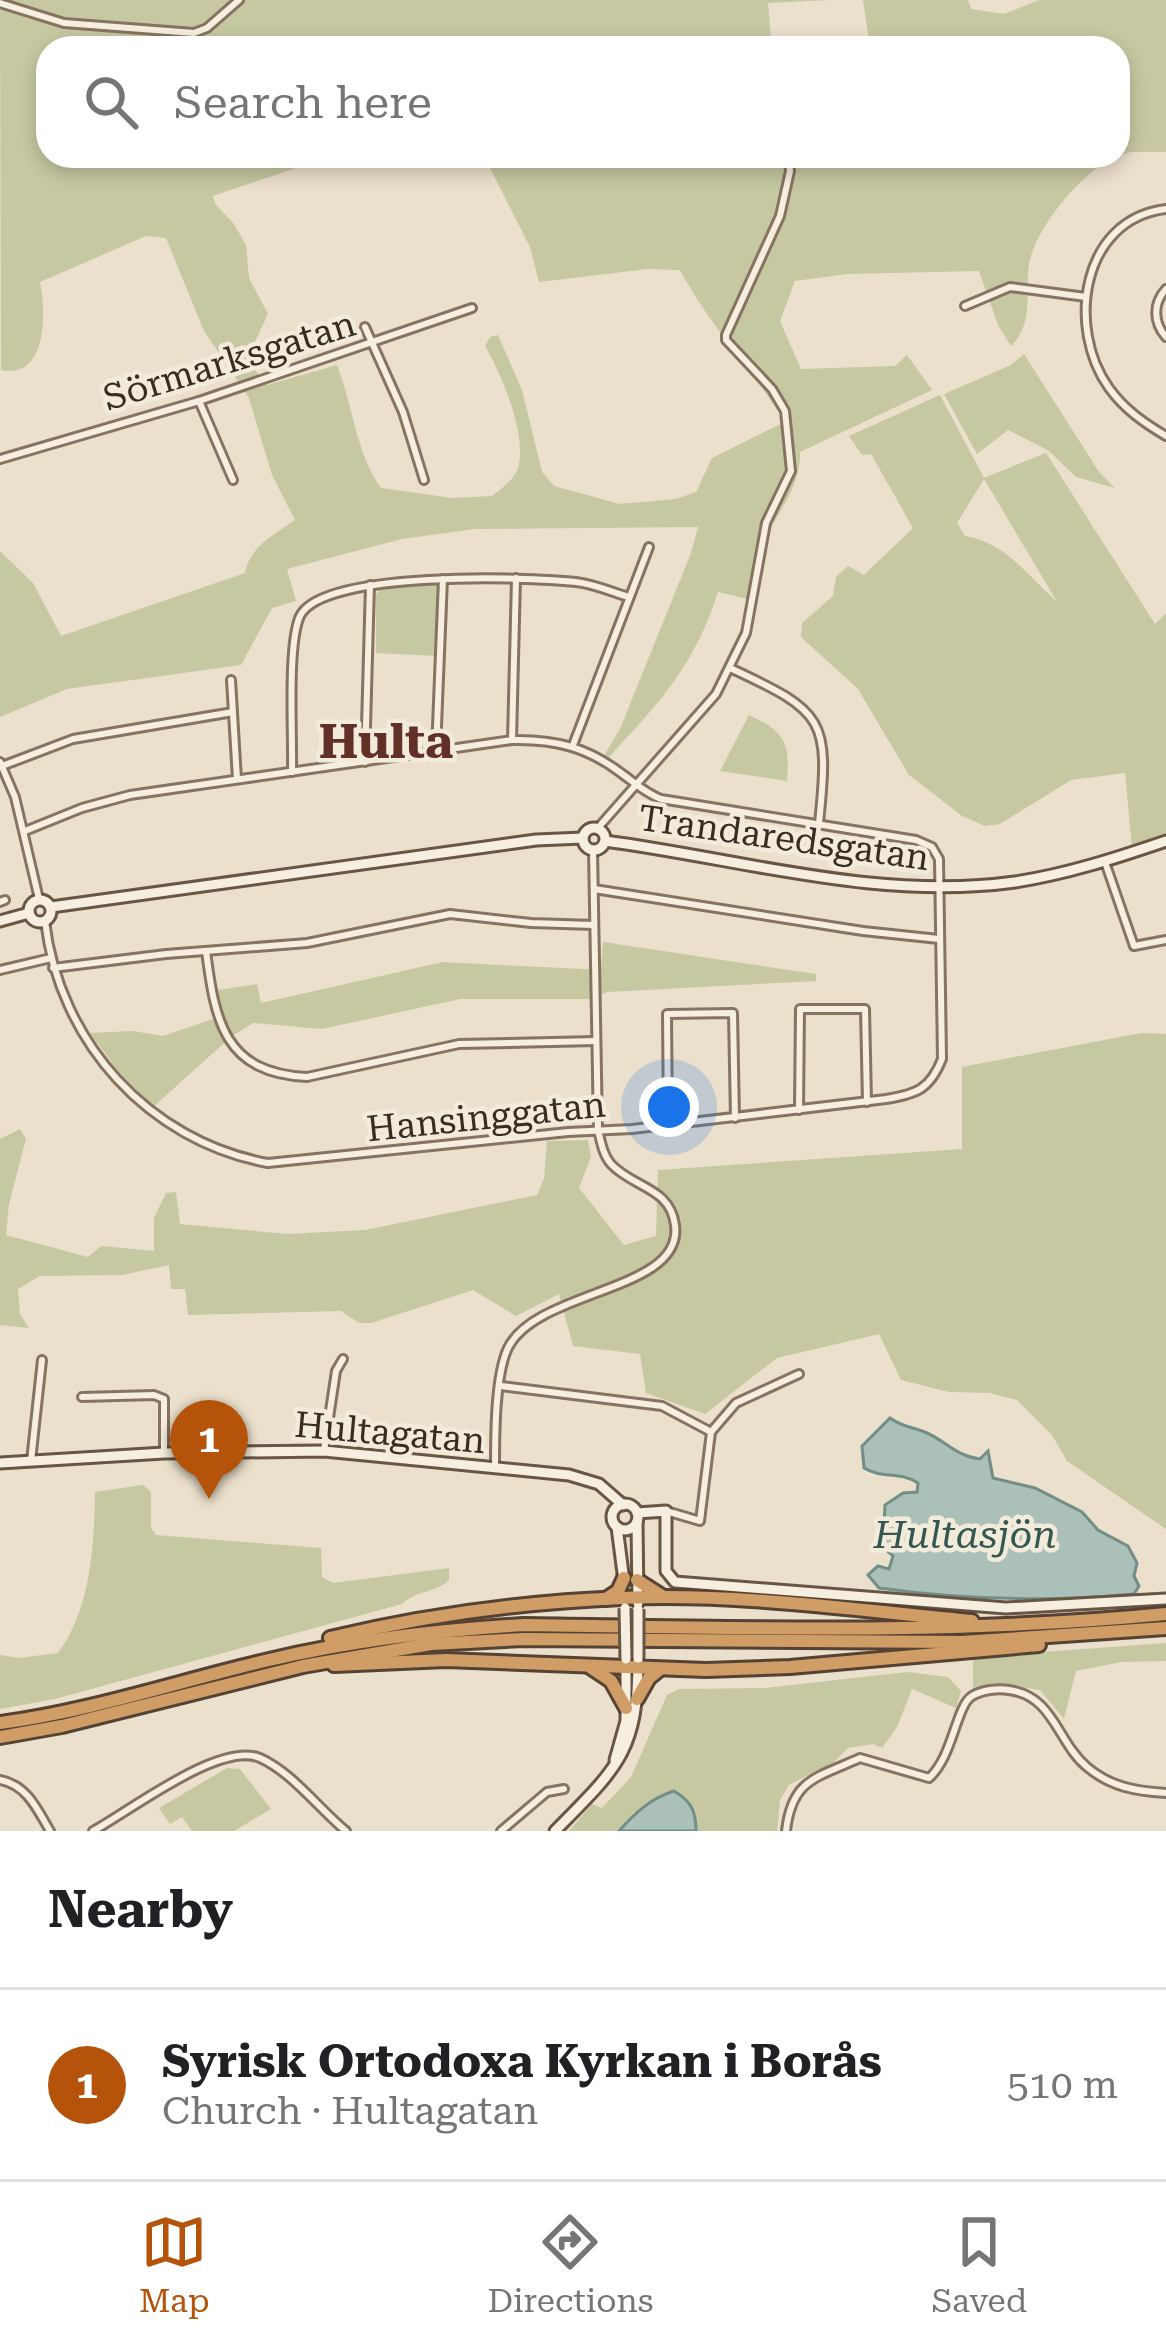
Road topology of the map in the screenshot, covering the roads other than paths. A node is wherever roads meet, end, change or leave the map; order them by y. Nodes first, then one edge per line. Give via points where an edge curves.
1 (239, 0) edge
2 (0, 3) edge
3 (790, 168) edge
4 (1166, 209) edge
5 (1166, 289) edge
6 (1086, 296) junction
7 (965, 306) dead end
8 (472, 308) dead end
9 (365, 327) dead end
10 (1166, 337) edge
11 (374, 344) junction
12 (199, 401) junction
13 (1166, 436) edge
14 (0, 459) edge
15 (424, 480) dead end
16 (232, 481) dead end
17 (649, 548) dead end
18 (516, 578) junction
19 (443, 579) junction
20 (370, 585) junction
21 (629, 597) junction
22 (730, 668) junction
23 (231, 680) dead end
24 (233, 712) junction
25 (512, 740) junction
26 (573, 746) junction
27 (436, 752) junction
28 (365, 762) junction
29 (2, 770) edge
30 (292, 772) junction
31 (237, 779) junction
32 (634, 784) junction
33 (819, 824) junction
34 (598, 829) junction
35 (25, 831) junction
36 (583, 838) junction
37 (605, 841) junction
38 (1166, 841) edge
39 (593, 850) junction
40 (1105, 862) junction
41 (940, 886) junction
42 (594, 889) junction
43 (39, 899) junction
44 (51, 907) junction
45 (29, 913) junction
46 (0, 920) edge
47 (45, 921) junction
48 (594, 925) junction
49 (939, 939) junction
50 (1166, 940) edge
51 (206, 951) junction
52 (51, 958) junction
53 (53, 968) junction
54 (0, 970) edge
55 (596, 1041) junction
56 (868, 1102) junction
57 (799, 1110) junction
58 (735, 1118) junction
59 (668, 1125) junction
60 (598, 1130) junction
61 (343, 1359) dead end
62 (42, 1360) dead end
63 (799, 1374) dead end
64 (501, 1386) junction
65 (82, 1396) dead end
66 (711, 1432) junction
67 (323, 1451) junction
68 (164, 1453) junction
69 (31, 1461) junction
70 (0, 1462) edge
71 (495, 1467) junction
72 (623, 1505) junction
73 (666, 1511) junction
74 (637, 1517) junction
75 (617, 1527) junction
76 (630, 1579) junction
77 (669, 1598) junction
78 (606, 1599) junction
79 (1166, 1599) edge
80 (631, 1603) junction
81 (1166, 1614) edge
82 (1027, 1627) junction
83 (1166, 1628) edge
84 (1088, 1635) junction
85 (272, 1659) junction
86 (632, 1663) junction
87 (303, 1666) junction
88 (589, 1666) junction
89 (661, 1669) junction
90 (632, 1703) junction
91 (0, 1723) edge
92 (0, 1737) edge
93 (0, 1780) edge
94 (564, 1790) dead end
95 (1166, 1793) edge
96 (50, 1831) edge
97 (93, 1831) edge
98 (346, 1831) edge
99 (501, 1831) edge
100 (555, 1831) edge
101 (786, 1831) edge

1 - 2 street via 194,33 64,23
3 - 22 street via 780,216 726,335 780,403 791,444 791,470 766,523 746,633
4 - 6 street via 1133,218 1106,240
5 - 10 street via 1156,316
6 - 7 street via 1010,287
6 - 13 street via 1088,339 1107,386
8 - 11 street, Sörmarksgatan
9 - 11 street
11 - 12 street, Sörmarksgatan
11 - 15 street
12 - 14 street, Sörmarksgatan
12 - 16 street
17 - 21 street
18 - 19 street
18 - 21 street via 582,582
18 - 25 street
19 - 20 street
19 - 27 street
20 - 28 street
20 - 30 street via 322,597 300,618
21 - 26 street
22 - 32 street via 708,706
22 - 33 street via 802,705 818,724 825,766
23 - 24 street
24 - 29 street via 73,739
24 - 31 street
25 - 26 street
25 - 27 street
26 - 32 street
27 - 28 street
28 - 30 street
29 - 35 street
30 - 31 street
31 - 35 street via 130,795
32 - 33 street via 661,799
32 - 34 street
33 - 41 street via 926,843 939,859
34 - 36 street
34 - 37 street
35 - 43 street
36 - 39 street
36 - 44 street, Trandaredsgatan
37 - 39 street
37 - 41 street, Trandaredsgatan via 862,883
38 - 40 street, Trandaredsgatan
39 - 42 street
40 - 41 street, Trandaredsgatan via 1017,881
40 - 50 street via 1134,946
41 - 49 street, Hansinggatan
42 - 48 street
42 - 49 street
43 - 44 street
43 - 45 street
44 - 47 street
45 - 46 street
45 - 47 street
47 - 52 street, Hansinggatan
48 - 51 street via 450,914 307,943
48 - 55 street
49 - 56 street, Hansinggatan via 936,1074 920,1092
51 - 53 street
51 - 55 street via 214,1006 230,1043 265,1071 286,1076 459,1044
52 - 53 street, Hansinggatan
52 - 54 street
53 - 60 street, Hansinggatan via 86,1042 114,1078 164,1121 237,1157 299,1162
55 - 60 street
56 - 57 street, Hansinggatan
56 - 57 street via 865,1009 800,1009
57 - 58 street, Hansinggatan
58 - 59 street, Hansinggatan
58 - 59 street via 733,1013 668,1014
59 - 60 street, Hansinggatan
60 - 64 street via 613,1167 665,1199 673,1249 656,1267 533,1318 510,1344
61 - 67 street
62 - 69 street
63 - 66 street via 736,1403
64 - 66 street via 662,1406
64 - 71 street
65 - 68 street via 164,1399
66 - 73 street via 700,1521
67 - 68 street, Hultagatan
67 - 71 street, Hultagatan
68 - 69 street, Hultagatan
69 - 70 street, Hultagatan
71 - 72 street, Hultagatan via 589,1479
72 - 74 street, Hultagatan
72 - 75 street via 613,1512
73 - 74 street
73 - 79 street via 665,1571 675,1582 1006,1608
74 - 75 street via 629,1529
74 - 76 street
75 - 76 street
76 - 77 highway
76 - 78 highway
76 - 80 street
77 - 80 highway
77 - 82 highway
78 - 80 highway
78 - 85 highway via 418,1620
80 - 86 street, bridge
81 - 82 highway
82 - 85 highway via 524,1625 402,1634
83 - 84 highway
84 - 87 highway via 524,1639 431,1644
84 - 89 highway via 790,1667
85 - 91 highway
86 - 88 highway
86 - 89 highway
86 - 90 street
87 - 88 highway
87 - 92 highway
88 - 90 highway
89 - 90 highway
90 - 100 street via 630,1742
93 - 96 street via 27,1794
94 - 99 street via 547,1792
95 - 101 street via 1104,1780 1080,1761 1037,1701 1000,1689 965,1702 950,1751 929,1778 860,1758 797,1790
97 - 98 street via 213,1760 244,1754 278,1770

